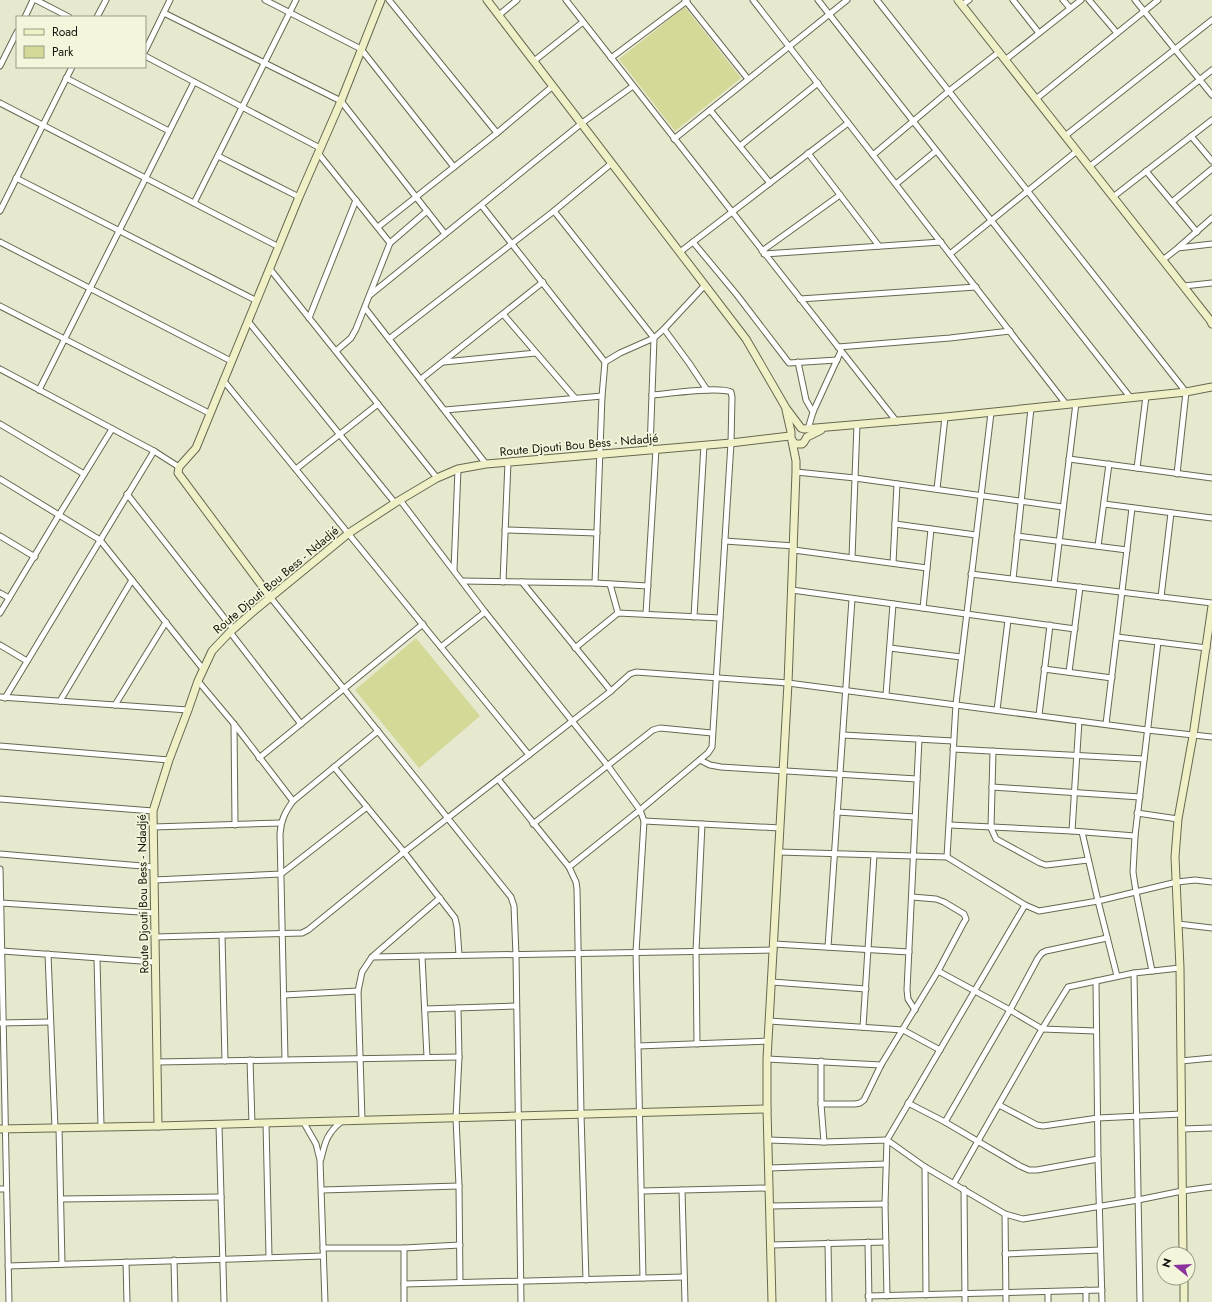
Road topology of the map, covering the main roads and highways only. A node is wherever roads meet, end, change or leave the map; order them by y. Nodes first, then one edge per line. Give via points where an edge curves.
1 (381, 0) edge
2 (487, 0) edge
3 (960, 3) edge
4 (1211, 322) edge
5 (1212, 388) edge
6 (786, 408) junction
7 (829, 427) junction
8 (804, 429) junction
9 (791, 436) junction
10 (807, 437) junction
11 (802, 444) junction
12 (796, 461) junction
13 (271, 598) junction
14 (1212, 606) edge
15 (767, 1109) junction
16 (158, 1126) junction
17 (3, 1129) edge
18 (1183, 1246) edge
19 (1184, 1286) edge
20 (772, 1302) edge
21 (1184, 1302) edge

1 - 13 main road via 196,448 179,467 178,473
2 - 6 main road via 746,338
3 - 4 main road via 1164,259
5 - 7 main road
6 - 8 main road
6 - 9 main road
7 - 8 main road
7 - 10 main road
8 - 9 main road via 795,428
8 - 10 main road
9 - 11 main road via 796,444
9 - 12 main road
9 - 13 main road, Route Djouti Bou Bess - Ndadjé via 486,464 458,469 397,501 349,533
10 - 11 main road
11 - 12 main road
12 - 15 main road via 784,770 768,1041
13 - 16 main road, Route Djouti Bou Bess - Ndadjé via 212,651 198,681 153,811
14 - 18 main road via 1178,820 1175,856 1180,968
15 - 16 main road
15 - 20 main road
16 - 17 main road
19 - 21 main road

